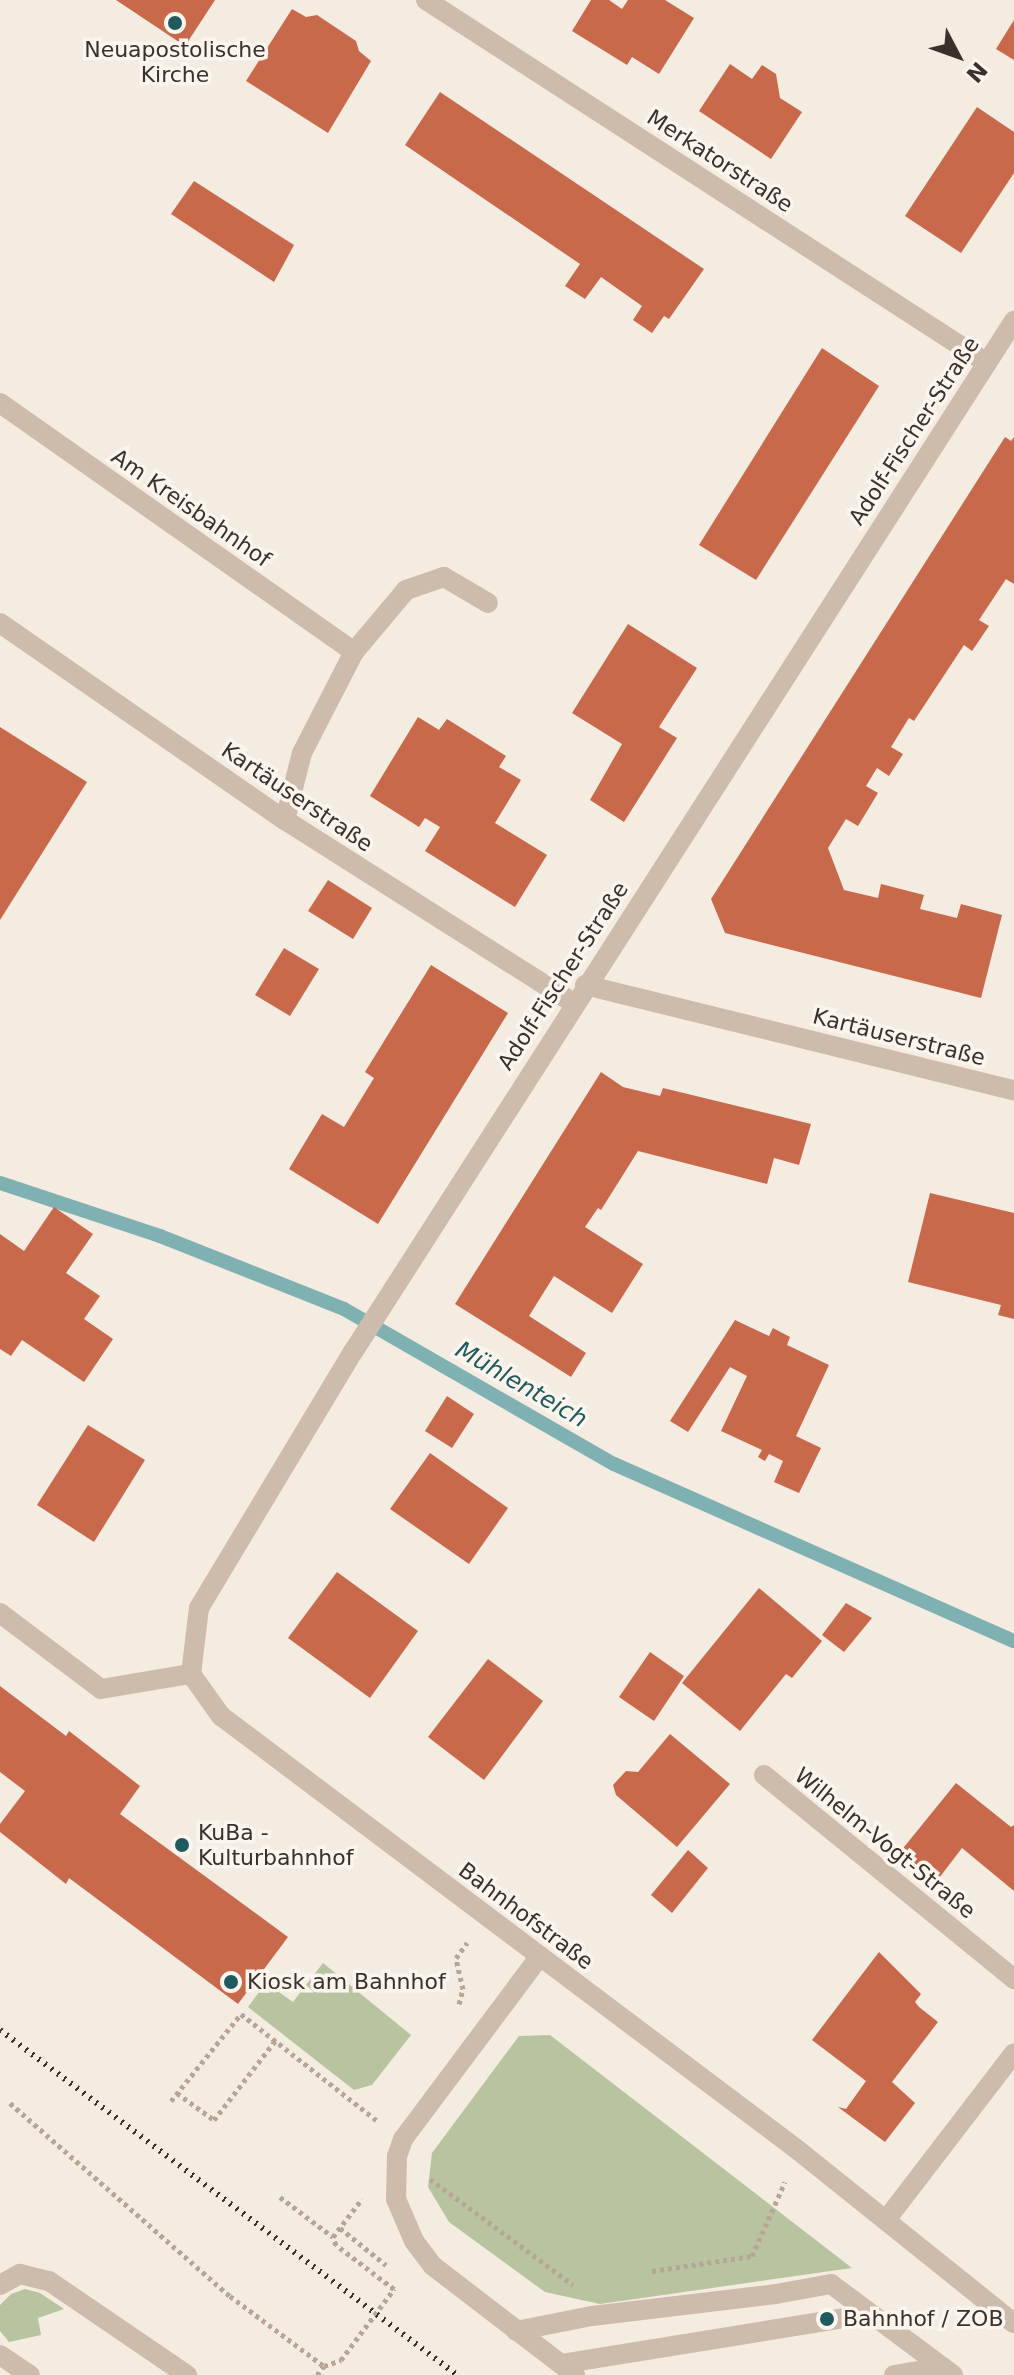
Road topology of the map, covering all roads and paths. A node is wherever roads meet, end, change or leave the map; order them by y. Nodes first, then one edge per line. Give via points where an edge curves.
1 (426, 0) edge
2 (1014, 321) edge
3 (987, 363) junction
4 (0, 403) edge
5 (488, 603) dead end
6 (0, 623) edge
7 (354, 652) junction
8 (285, 820) junction
9 (585, 985) junction
10 (573, 1003) junction
11 (1014, 1090) edge
12 (0, 1613) edge
13 (191, 1674) junction
14 (764, 1775) dead end
15 (486, 1916) junction
16 (540, 1956) junction
17 (1014, 1979) edge
18 (455, 2020) dead end
19 (275, 2041) junction
20 (1014, 2053) edge
21 (177, 2093) junction
22 (171, 2101) dead end
23 (10, 2103) dead end
24 (386, 2111) dead end
25 (799, 2151) junction
26 (397, 2156) junction
27 (366, 2194) dead end
28 (280, 2197) dead end
29 (886, 2220) junction
30 (333, 2237) junction
31 (647, 2272) dead end
32 (586, 2281) dead end
33 (571, 2283) junction
34 (0, 2285) edge
35 (870, 2314) junction
36 (592, 2316) junction
37 (1014, 2323) edge
38 (516, 2331) junction
39 (0, 2355) edge
40 (324, 2366) junction
41 (568, 2370) edge
42 (947, 2371) edge
43 (30, 2375) edge
44 (187, 2375) edge
45 (317, 2375) edge
46 (894, 2375) edge

1 - 3 street, Merkatorstraße
2 - 3 street, Adolf-Fischer-Straße
3 - 9 street, Adolf-Fischer-Straße
4 - 7 street, Am Kreisbahnhof
5 - 7 street via 444,577 406,590
6 - 8 street, Kartäuserstraße
7 - 8 street via 302,753
8 - 10 street, Kartäuserstraße
9 - 10 street, Adolf-Fischer-Straße
9 - 11 street, Kartäuserstraße
10 - 13 street, Adolf-Fischer-Straße via 199,1608
12 - 13 street via 101,1689
13 - 15 street, Bahnhofstraße via 221,1716
14 - 17 street, Wilhelm-Vogt-Straße
15 - 16 street, Bahnhofstraße
15 - 18 path via 456,1958 463,1989
16 - 25 street, Bahnhofstraße
16 - 26 street via 425,2107
19 - 21 path via 241,2014
19 - 21 path via 214,2120
19 - 24 path via 378,2122
20 - 29 street
21 - 22 path
23 - 40 path via 230,2296
25 - 29 street, Bahnhofstraße
25 - 31 path via 752,2256
26 - 33 path
26 - 38 street via 396,2199 414,2241 433,2266
27 - 30 path
28 - 30 path
29 - 37 street, Bahnhofstraße
30 - 40 path via 336,2245 394,2289 341,2360
32 - 33 path
33 - 36 path
34 - 44 street via 20,2274 49,2281
35 - 36 street via 831,2284
35 - 41 street
35 - 42 street
36 - 38 street
38 - 41 street
39 - 43 street
40 - 45 path
42 - 46 street

